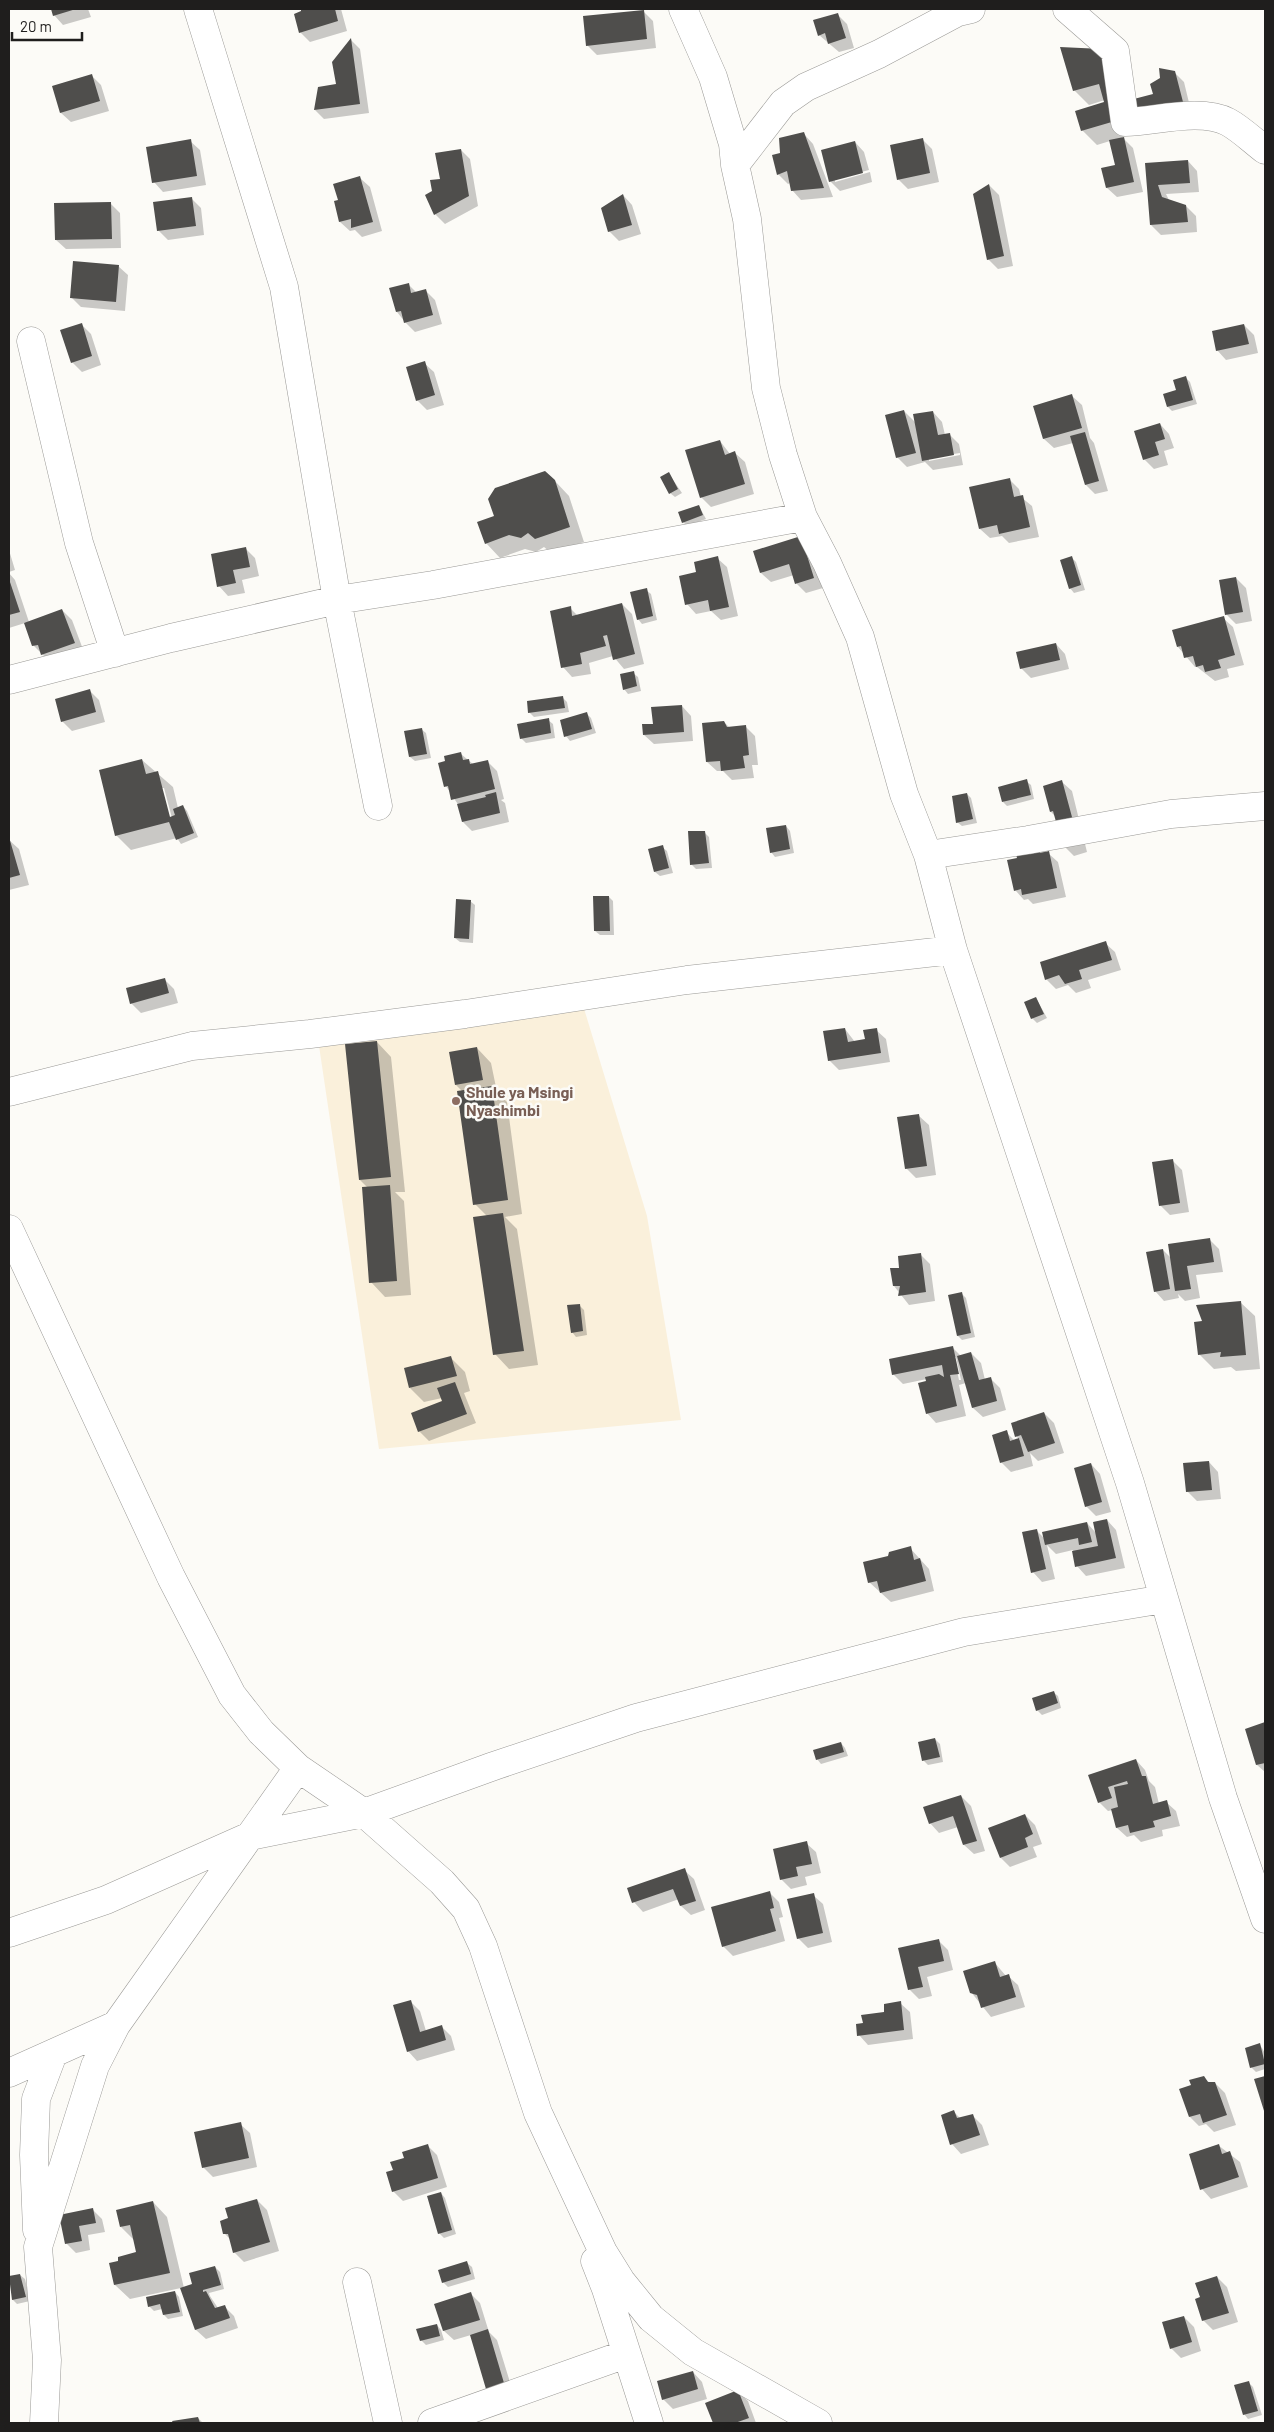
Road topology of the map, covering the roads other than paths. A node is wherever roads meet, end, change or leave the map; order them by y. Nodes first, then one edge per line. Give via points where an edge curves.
1 (198, 9) edge
2 (683, 9) edge
3 (971, 9) edge
4 (1067, 9) edge
5 (1265, 150) edge
6 (735, 164) junction
7 (31, 341) dead end
8 (803, 517) junction
9 (337, 600) junction
10 (115, 652) junction
11 (9, 680) edge
12 (378, 806) dead end
13 (1265, 806) edge
14 (928, 855) junction
15 (953, 950) junction
16 (9, 1092) edge
17 (9, 1229) edge
18 (1164, 1599) junction
19 (298, 1768) junction
20 (364, 1813) junction
21 (250, 1836) junction
22 (1265, 1919) edge
23 (9, 1933) edge
24 (116, 2025) junction
25 (53, 2054) junction
26 (9, 2073) edge
27 (38, 2247) junction
28 (594, 2259) dead end
29 (357, 2282) dead end
30 (626, 2354) junction
31 (44, 2423) edge
32 (388, 2423) edge
33 (432, 2423) edge
34 (649, 2423) edge
35 (818, 2423) edge

1 - 9 street via 284,287
2 - 6 street via 713,77 733,144
3 - 6 street via 958,12 879,54 806,87 784,103
4 - 5 street via 1115,51 1126,122 1196,115 1228,121
6 - 8 street via 747,219 766,388 780,446
7 - 10 street via 79,543
8 - 9 street
8 - 14 street via 828,563 860,637 904,794
9 - 10 street
9 - 12 street
10 - 11 street
13 - 14 street via 1170,814
14 - 15 street
15 - 16 street via 687,980 465,1014 192,1046
15 - 18 street via 1126,1473
17 - 19 street via 203,1642 232,1695 261,1732
18 - 20 street via 964,1632 636,1718
18 - 22 street via 1223,1798
19 - 20 street
19 - 21 street
20 - 21 street
20 - 35 street via 442,1882 466,1909 483,1946 538,2113 603,2252 621,2280 651,2318 693,2352
21 - 23 street via 106,1900
21 - 24 street
24 - 25 street
24 - 27 street via 95,2066
25 - 26 street
25 - 27 street via 36,2099 34,2155
27 - 31 street via 47,2360
28 - 30 street
29 - 32 street
30 - 33 street
30 - 34 street

